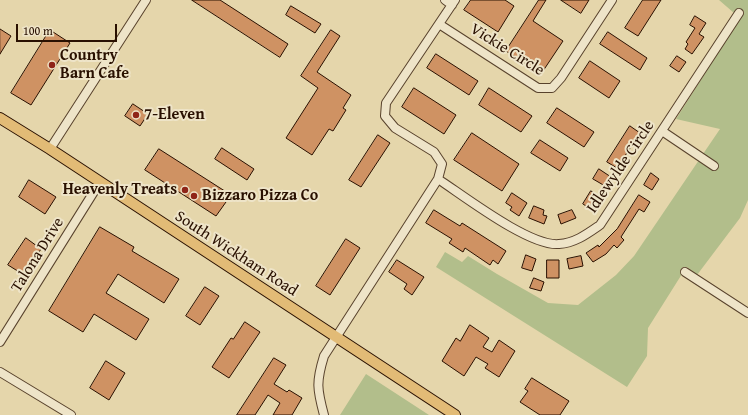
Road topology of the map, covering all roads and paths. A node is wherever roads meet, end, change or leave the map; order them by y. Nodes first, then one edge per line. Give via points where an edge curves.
1 (146, 0) edge
2 (444, 0) edge
3 (612, 0) edge
4 (454, 2) edge
5 (739, 13) dead end
6 (439, 24) junction
7 (0, 118) edge
8 (662, 131) junction
9 (50, 149) junction
10 (714, 166) dead end
11 (438, 179) junction
12 (100, 182) junction
13 (685, 272) dead end
14 (748, 313) edge
15 (336, 337) junction
16 (0, 342) edge
17 (0, 372) edge
18 (71, 415) edge
19 (324, 415) edge
20 (455, 415) edge

1 - 9 street
2 - 4 street
3 - 6 street, Vickie Circle via 552,88 538,88
4 - 6 street
5 - 8 street, Idlewylde Circle
6 - 11 street via 386,104 385,116 395,128 434,152 442,164
7 - 9 main road, South Wickham Road
8 - 10 street
8 - 11 street, Idlewylde Circle via 600,225 580,239 558,244 538,242 522,234
9 - 12 main road, South Wickham Road
11 - 15 street
12 - 15 main road, South Wickham Road
12 - 16 street, Talona Drive
13 - 14 street
15 - 19 street via 324,356 318,376 318,392
15 - 20 main road, South Wickham Road
17 - 18 street

